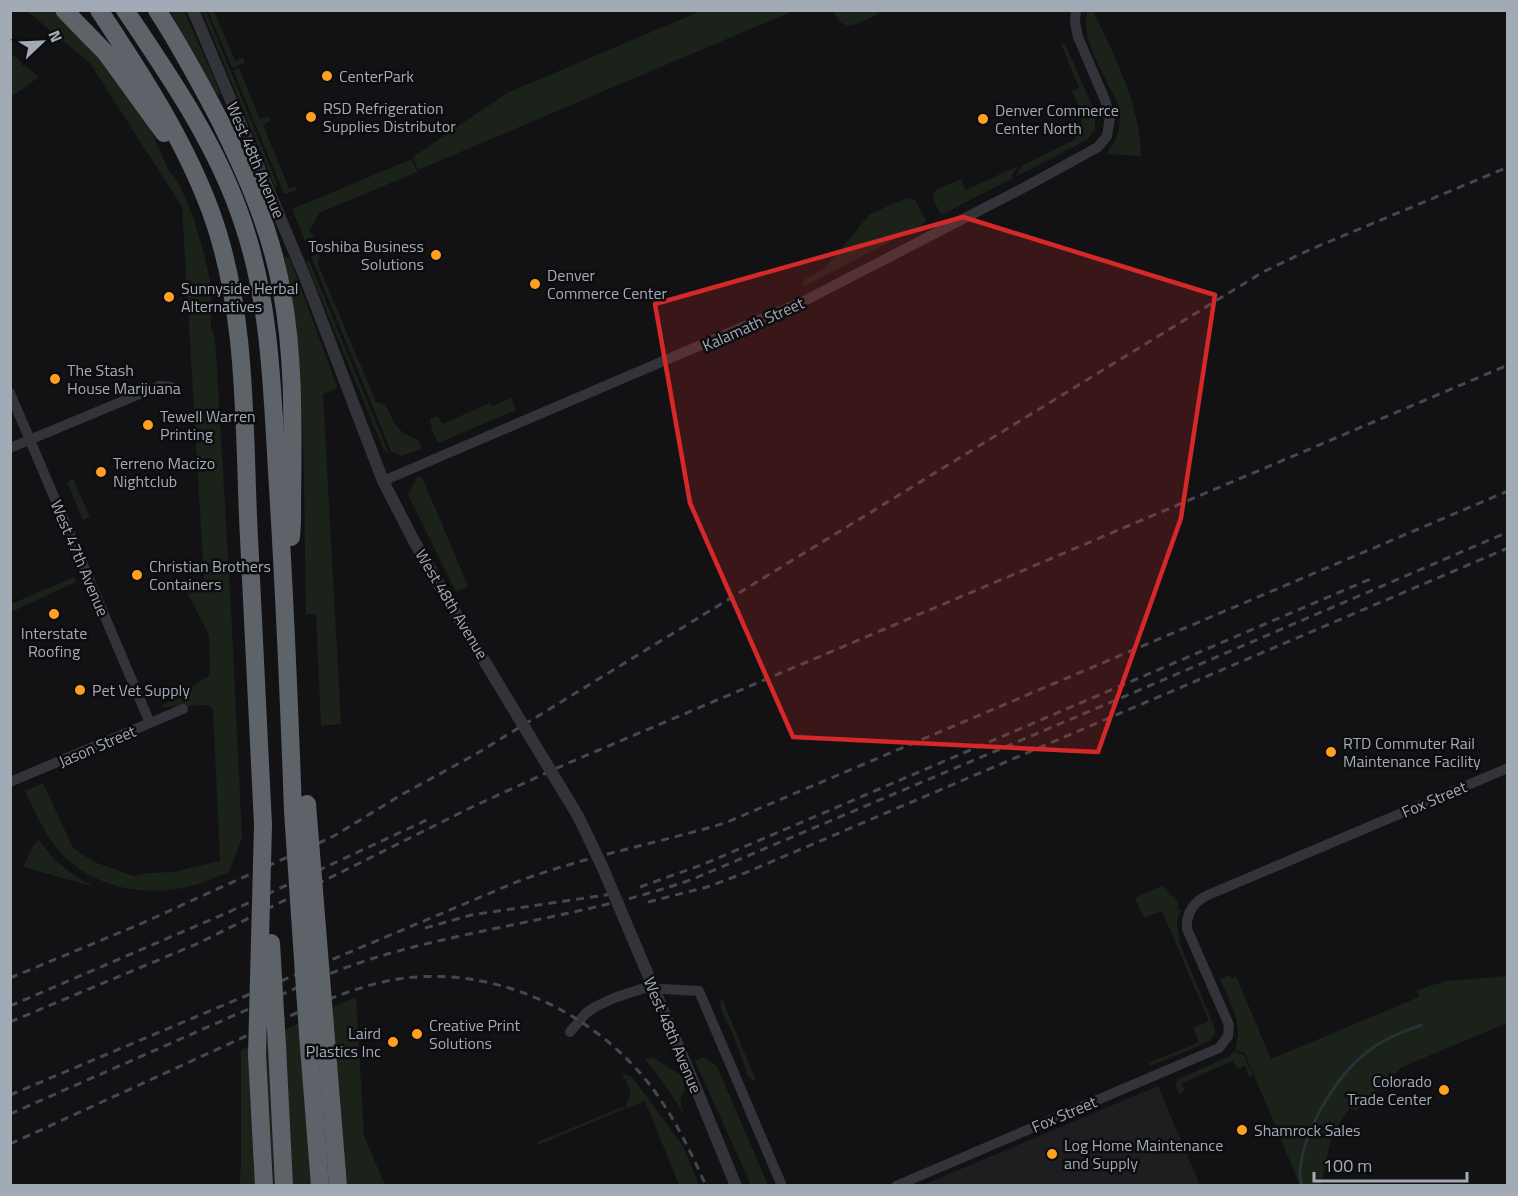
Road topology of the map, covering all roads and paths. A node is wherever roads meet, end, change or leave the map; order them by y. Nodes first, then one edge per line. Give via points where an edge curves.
1 (64, 10) edge
2 (99, 10) edge
3 (125, 10) edge
4 (158, 10) edge
5 (193, 10) edge
6 (1076, 13) edge
7 (211, 212) junction
8 (171, 387) dead end
9 (10, 393) edge
10 (30, 440) junction
11 (10, 448) edge
12 (383, 481) junction
13 (285, 589) junction
14 (183, 709) dead end
15 (150, 723) junction
16 (1508, 768) edge
17 (10, 782) edge
18 (263, 825) junction
19 (316, 1030) junction
20 (570, 1032) dead end
21 (264, 1185) edge
22 (284, 1185) edge
23 (319, 1185) edge
24 (338, 1185) edge
25 (736, 1185) edge
26 (782, 1185) edge
27 (896, 1185) edge

1 - 7 highway via 123,75 169,141
2 - 7 highway via 167,116
3 - 13 highway via 201,128 225,177 249,244 270,360
4 - 13 highway via 232,146 259,208 276,264 286,326 292,429 292,523
5 - 12 street, West 48th Avenue via 307,282
6 - 12 street, Kalamath Street via 1078,37 1109,109 1107,136 1098,147 806,300
7 - 18 highway via 236,316 243,389
8 - 10 street via 159,386
9 - 10 street, West 47th Avenue
10 - 11 street
10 - 15 street, West 47th Avenue
12 - 25 street, West 48th Avenue, bridge via 453,609 578,816
13 - 19 highway, bridge via 290,714
14 - 15 street, Jason Street
15 - 17 street, Jason Street
16 - 27 street, Fox Street via 1196,902 1188,914 1187,929 1229,1025 1228,1036 1219,1048
18 - 21 highway, bridge via 257,1054
18 - 22 highway, bridge
19 - 23 highway
19 - 24 highway
20 - 26 street via 595,1007 644,988 699,992

